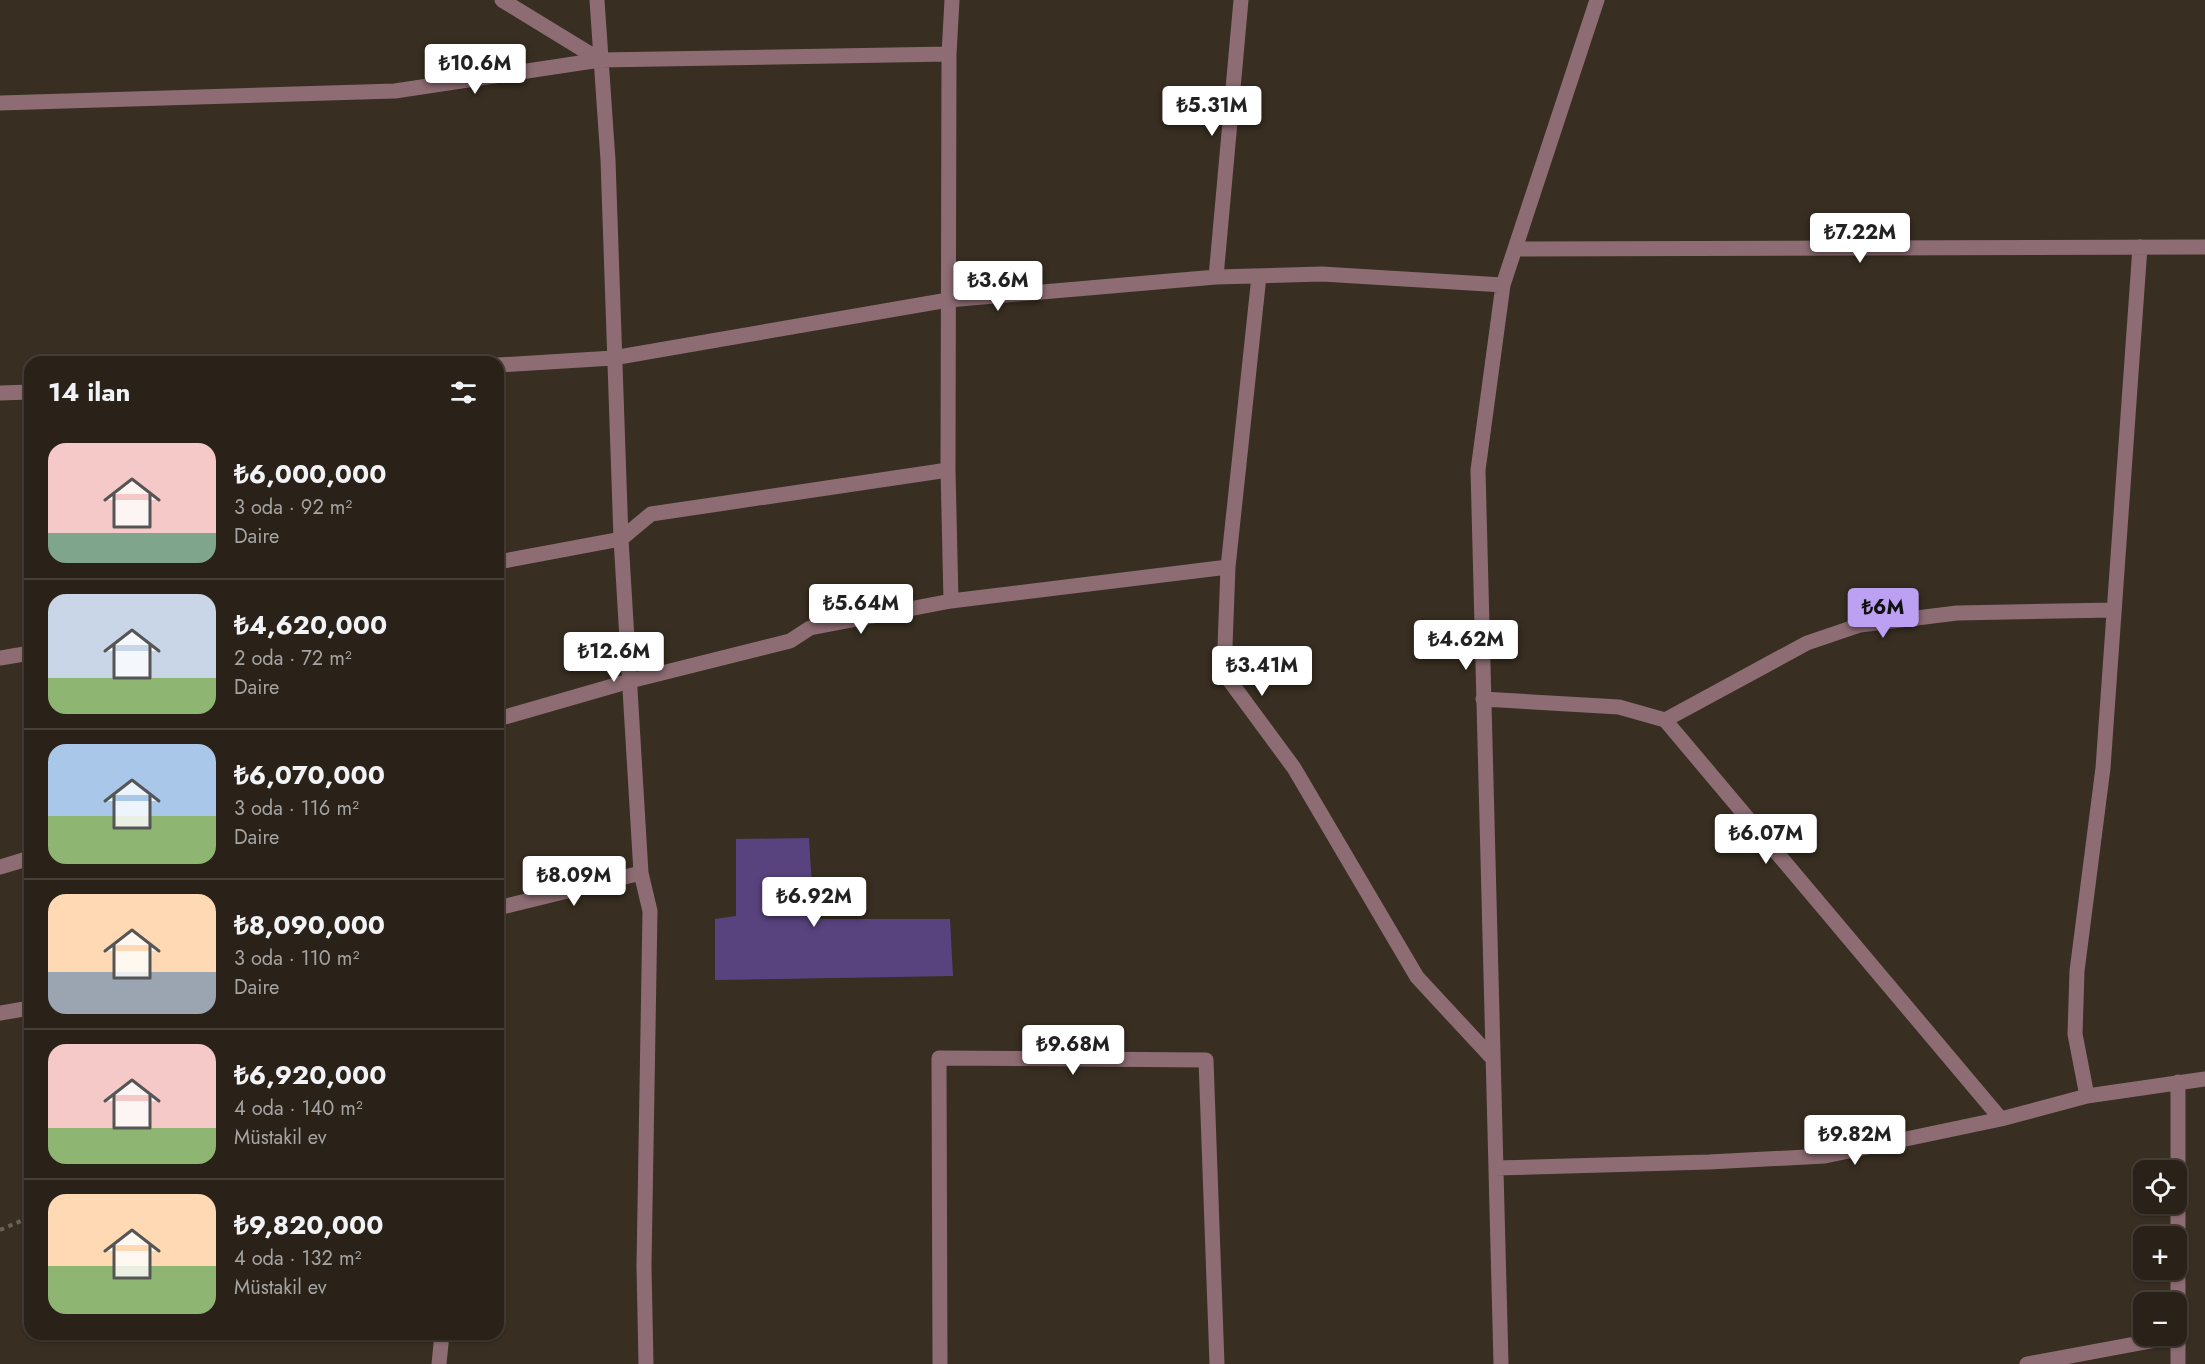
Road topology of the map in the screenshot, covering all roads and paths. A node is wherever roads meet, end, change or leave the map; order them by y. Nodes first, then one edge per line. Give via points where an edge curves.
1 (502, 0) edge
2 (597, 0) edge
3 (952, 0) edge
4 (1241, 0) edge
5 (1597, 0) edge
6 (949, 54) junction
7 (600, 60) junction
8 (0, 103) edge
9 (2140, 247) junction
10 (2205, 247) edge
11 (1515, 249) junction
12 (1259, 276) junction
13 (1216, 277) junction
14 (1503, 285) junction
15 (948, 300) junction
16 (614, 358) junction
17 (504, 365) edge
18 (24, 392) edge
19 (0, 393) edge
20 (948, 470) junction
21 (621, 539) junction
22 (504, 561) edge
23 (1228, 567) junction
24 (951, 601) junction
25 (2114, 610) junction
26 (24, 653) edge
27 (0, 658) edge
28 (630, 681) junction
29 (1483, 699) junction
30 (504, 717) edge
31 (1665, 720) junction
32 (24, 860) edge
33 (0, 867) edge
34 (641, 873) junction
35 (504, 907) edge
36 (24, 1009) edge
37 (0, 1013) edge
38 (1493, 1059) junction
39 (2205, 1079) edge
40 (2178, 1082) junction
41 (2087, 1096) junction
42 (2001, 1119) junction
43 (1496, 1168) junction
44 (24, 1219) edge
45 (0, 1230) edge
46 (2178, 1292) edge
47 (441, 1340) edge
48 (2133, 1344) edge
49 (2178, 1346) edge
50 (439, 1364) edge
51 (646, 1364) edge
52 (940, 1364) edge
53 (1217, 1364) edge
54 (1501, 1364) edge
55 (2027, 1364) edge
56 (2178, 1364) edge

1 - 7 street
2 - 7 street
3 - 6 street
4 - 13 street
5 - 11 street
6 - 7 street
6 - 15 street
7 - 8 street via 395,91
7 - 16 street via 608,160
9 - 10 street
9 - 11 street
9 - 25 street
11 - 14 street
12 - 13 street
12 - 14 street via 1322,274
12 - 23 street
13 - 15 street
14 - 29 street via 1478,470
15 - 16 street
15 - 20 street
16 - 17 street
16 - 21 street
18 - 19 street
20 - 21 street via 651,514
20 - 24 street
21 - 22 street
21 - 28 street
23 - 24 street
23 - 38 street via 1224,673 1294,768 1417,977
24 - 28 street via 810,628 790,641
25 - 31 street via 1956,613 1860,625 1807,643
25 - 41 street via 2103,768 2077,971 2075,1034
26 - 27 street
28 - 30 street
28 - 34 street
29 - 31 street via 1619,707
29 - 38 street
31 - 42 street
32 - 33 street
34 - 35 street
34 - 51 street via 650,911
36 - 37 street
38 - 43 street
39 - 40 street
40 - 41 street
40 - 46 street
41 - 42 street
42 - 43 street via 1826,1156
43 - 54 street
44 - 45 path
47 - 50 street
48 - 55 street
49 - 56 street
52 - 53 street via 939,1058 1206,1060

